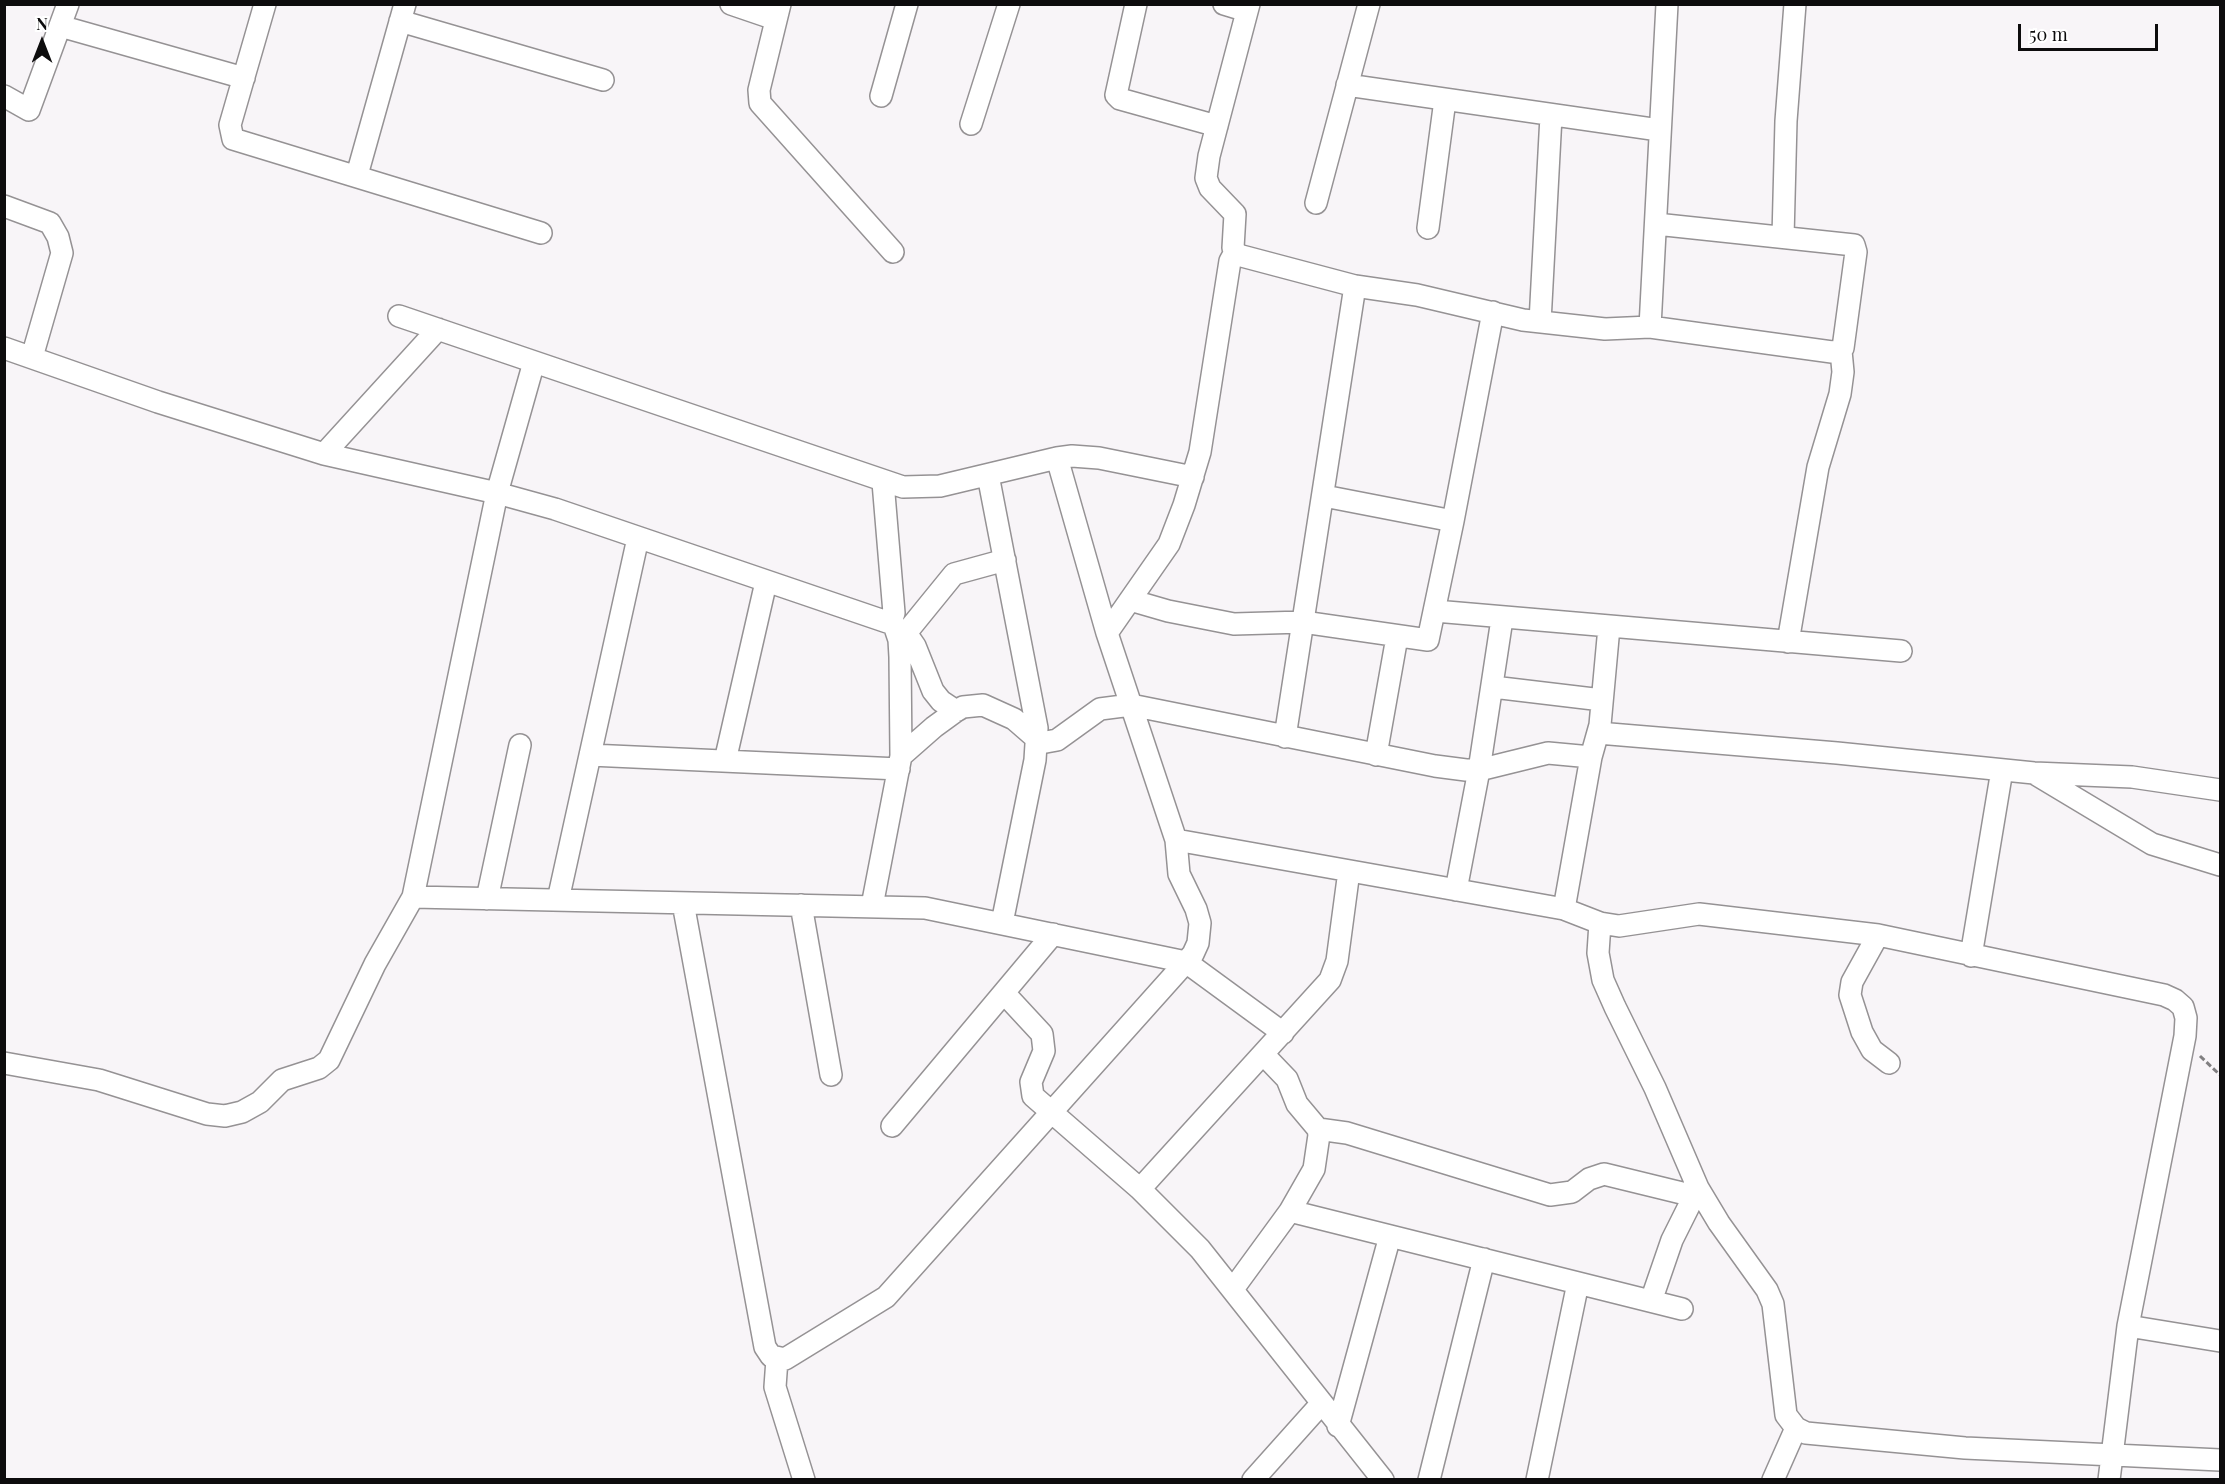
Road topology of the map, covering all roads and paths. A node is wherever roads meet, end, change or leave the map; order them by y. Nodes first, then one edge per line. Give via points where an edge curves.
1 (68, 4) edge
2 (266, 4) edge
3 (731, 4) edge
4 (907, 4) edge
5 (1010, 4) edge
6 (1136, 4) edge
7 (1224, 4) edge
8 (1369, 4) edge
9 (1667, 4) edge
10 (1795, 4) edge
11 (1248, 8) edge
12 (778, 12) edge
13 (402, 13) edge
14 (60, 26) junction
15 (244, 78) junction
16 (603, 80) dead end
17 (1347, 85) junction
18 (4, 96) edge
19 (881, 96) dead end
20 (1445, 100) junction
21 (1551, 116) junction
22 (971, 124) dead end
23 (1217, 126) junction
24 (1659, 130) junction
25 (357, 175) junction
26 (1316, 204) dead end
27 (4, 206) edge
28 (1656, 224) junction
29 (1428, 228) dead end
30 (541, 232) dead end
31 (1783, 237) junction
32 (893, 252) dead end
33 (1235, 252) junction
34 (1355, 286) junction
35 (1493, 312) junction
36 (399, 316) dead end
37 (1540, 322) junction
38 (1650, 327) junction
39 (438, 329) junction
40 (4, 348) edge
41 (1841, 351) junction
42 (32, 357) junction
43 (534, 362) junction
44 (324, 454) junction
45 (1057, 458) junction
46 (988, 475) junction
47 (1193, 477) junction
48 (883, 482) junction
49 (497, 493) junction
50 (1324, 496) junction
51 (1453, 521) junction
52 (638, 538) junction
53 (1005, 560) junction
54 (766, 582) junction
55 (1130, 600) junction
56 (1435, 611) junction
57 (1502, 619) junction
58 (1304, 622) junction
59 (1610, 627) junction
60 (898, 628) junction
61 (1107, 633) junction
62 (1397, 637) junction
63 (1788, 642) junction
64 (1901, 651) dead end
65 (1493, 687) junction
66 (1602, 700) junction
67 (1131, 705) junction
68 (956, 711) junction
69 (1598, 733) junction
70 (1285, 737) junction
71 (1037, 739) junction
72 (520, 745) dead end
73 (590, 754) junction
74 (1376, 754) junction
75 (1591, 757) junction
76 (725, 761) junction
77 (900, 763) junction
78 (1479, 770) junction
79 (2002, 770) junction
80 (2034, 773) junction
81 (2220, 790) edge
82 (1176, 840) junction
83 (2220, 865) edge
84 (1349, 871) junction
85 (1456, 890) junction
86 (413, 897) junction
87 (487, 899) junction
88 (558, 900) junction
89 (683, 903) junction
90 (801, 905) junction
91 (872, 906) junction
92 (1564, 909) junction
93 (1002, 923) junction
94 (1600, 923) junction
95 (1053, 934) junction
96 (1878, 935) junction
97 (1971, 956) junction
98 (1186, 962) junction
99 (1004, 993) junction
100 (1283, 1033) junction
101 (1263, 1054) junction
102 (4, 1063) edge
103 (1889, 1063) dead end
104 (831, 1075) dead end
105 (1052, 1113) junction
106 (892, 1126) dead end
107 (1318, 1129) junction
108 (1140, 1189) junction
109 (1696, 1192) junction
110 (1290, 1211) junction
111 (1390, 1236) junction
112 (1484, 1259) junction
113 (1578, 1283) junction
114 (1233, 1290) junction
115 (1651, 1301) junction
116 (1682, 1309) dead end
117 (2128, 1326) junction
118 (2220, 1341) edge
119 (777, 1359) junction
120 (1321, 1404) junction
121 (1338, 1426) junction
122 (1796, 1428) junction
123 (2111, 1456) junction
124 (2220, 1460) edge
125 (804, 1479) edge
126 (1253, 1479) edge
127 (1383, 1479) edge
128 (1429, 1479) edge
129 (1537, 1479) edge
130 (1773, 1479) edge
131 (2109, 1479) edge

1 - 14 street
2 - 15 street
3 - 12 street
4 - 19 street
5 - 22 street
6 - 23 street via 1116,94 1119,99
7 - 11 street
8 - 17 street
9 - 24 street
10 - 31 street
11 - 23 street
12 - 32 street via 759,90 760,104
13 - 16 street
13 - 25 street
14 - 15 street
14 - 18 street via 29,110
15 - 25 street via 230,125 233,139
17 - 20 street
17 - 26 street
20 - 21 street
20 - 29 street
21 - 24 street
21 - 37 street
23 - 33 street via 1206,178 1210,188 1235,214
24 - 28 street
25 - 30 street
27 - 42 street via 50,223 62,254
28 - 31 street
28 - 38 street
31 - 41 street via 1854,245
33 - 34 street
33 - 47 street via 1230,261
34 - 35 street
34 - 50 street
35 - 37 street
35 - 51 street
36 - 39 street
37 - 38 street via 1605,328
38 - 41 street
39 - 43 street
39 - 44 street
40 - 42 street
41 - 63 street via 1840,394 1818,467
42 - 44 street
43 - 48 street
43 - 49 street
44 - 49 street
45 - 46 street
45 - 47 street via 1099,458
45 - 61 street
46 - 48 street via 940,486
46 - 53 street
47 - 55 street via 1169,544
48 - 60 street
49 - 52 street
49 - 86 street
50 - 51 street
50 - 58 street
51 - 56 street
52 - 54 street
52 - 73 street
53 - 60 street via 954,574
53 - 71 street
54 - 60 street
54 - 76 street
55 - 58 street via 1234,624
55 - 61 street
56 - 57 street
56 - 62 street via 1428,640
57 - 59 street
57 - 65 street
58 - 62 street
58 - 70 street
59 - 63 street
59 - 66 street
60 - 68 street via 915,646 933,691
60 - 77 street
61 - 67 street
62 - 74 street
63 - 64 street
65 - 66 street
65 - 78 street
66 - 69 street
67 - 70 street
67 - 71 street via 1092,713 1051,742
67 - 82 street
68 - 71 street via 983,705 1014,719
68 - 77 street via 934,727
69 - 75 street
69 - 79 street
70 - 74 street
71 - 93 street
72 - 87 street
73 - 76 street
73 - 88 street
74 - 78 street
75 - 78 street via 1548,753
75 - 92 street
76 - 77 street
77 - 91 street
78 - 85 street
79 - 80 street
79 - 97 street
80 - 81 street via 2132,777
80 - 83 street via 2152,844
82 - 84 street
82 - 98 street via 1179,874 1200,923 1198,943
84 - 85 street
84 - 100 street via 1335,971
85 - 92 street
86 - 87 street
86 - 102 street via 329,1059 319,1068 282,1080 260,1102 242,1112 225,1116 207,1114 99,1080
87 - 88 street
88 - 89 street
89 - 90 street
89 - 119 street via 765,1347
90 - 91 street
90 - 104 street
91 - 93 street via 925,908
92 - 94 street
93 - 95 street
94 - 96 street via 1633,926 1699,914
94 - 109 street via 1598,953 1603,981 1655,1088
95 - 98 street
95 - 99 street
96 - 97 street
96 - 103 street via 1852,982 1850,995 1872,1050
97 - 117 street via 2164,995 2183,1007 2185,1036
98 - 100 street
98 - 105 street
99 - 105 street via 1042,1034 1044,1051 1030,1092
99 - 106 street
100 - 101 street
101 - 107 street via 1287,1079 1296,1104
101 - 108 street
105 - 108 street
105 - 119 street via 886,1297 797,1353
107 - 109 street via 1347,1133 1550,1195 1572,1192 1597,1174
107 - 110 street via 1314,1169
108 - 114 street via 1200,1249
109 - 115 street via 1672,1240
109 - 122 street via 1773,1304 1786,1414
110 - 111 street
110 - 114 street
111 - 112 street
111 - 121 street
112 - 113 street
112 - 128 street
113 - 115 street
113 - 129 street
114 - 120 street
115 - 116 street
117 - 118 street
117 - 123 street
119 - 125 street via 776,1387
120 - 121 street
120 - 126 street
121 - 127 street
122 - 123 street via 1806,1433 1965,1448
122 - 130 street
123 - 124 street
123 - 131 street

